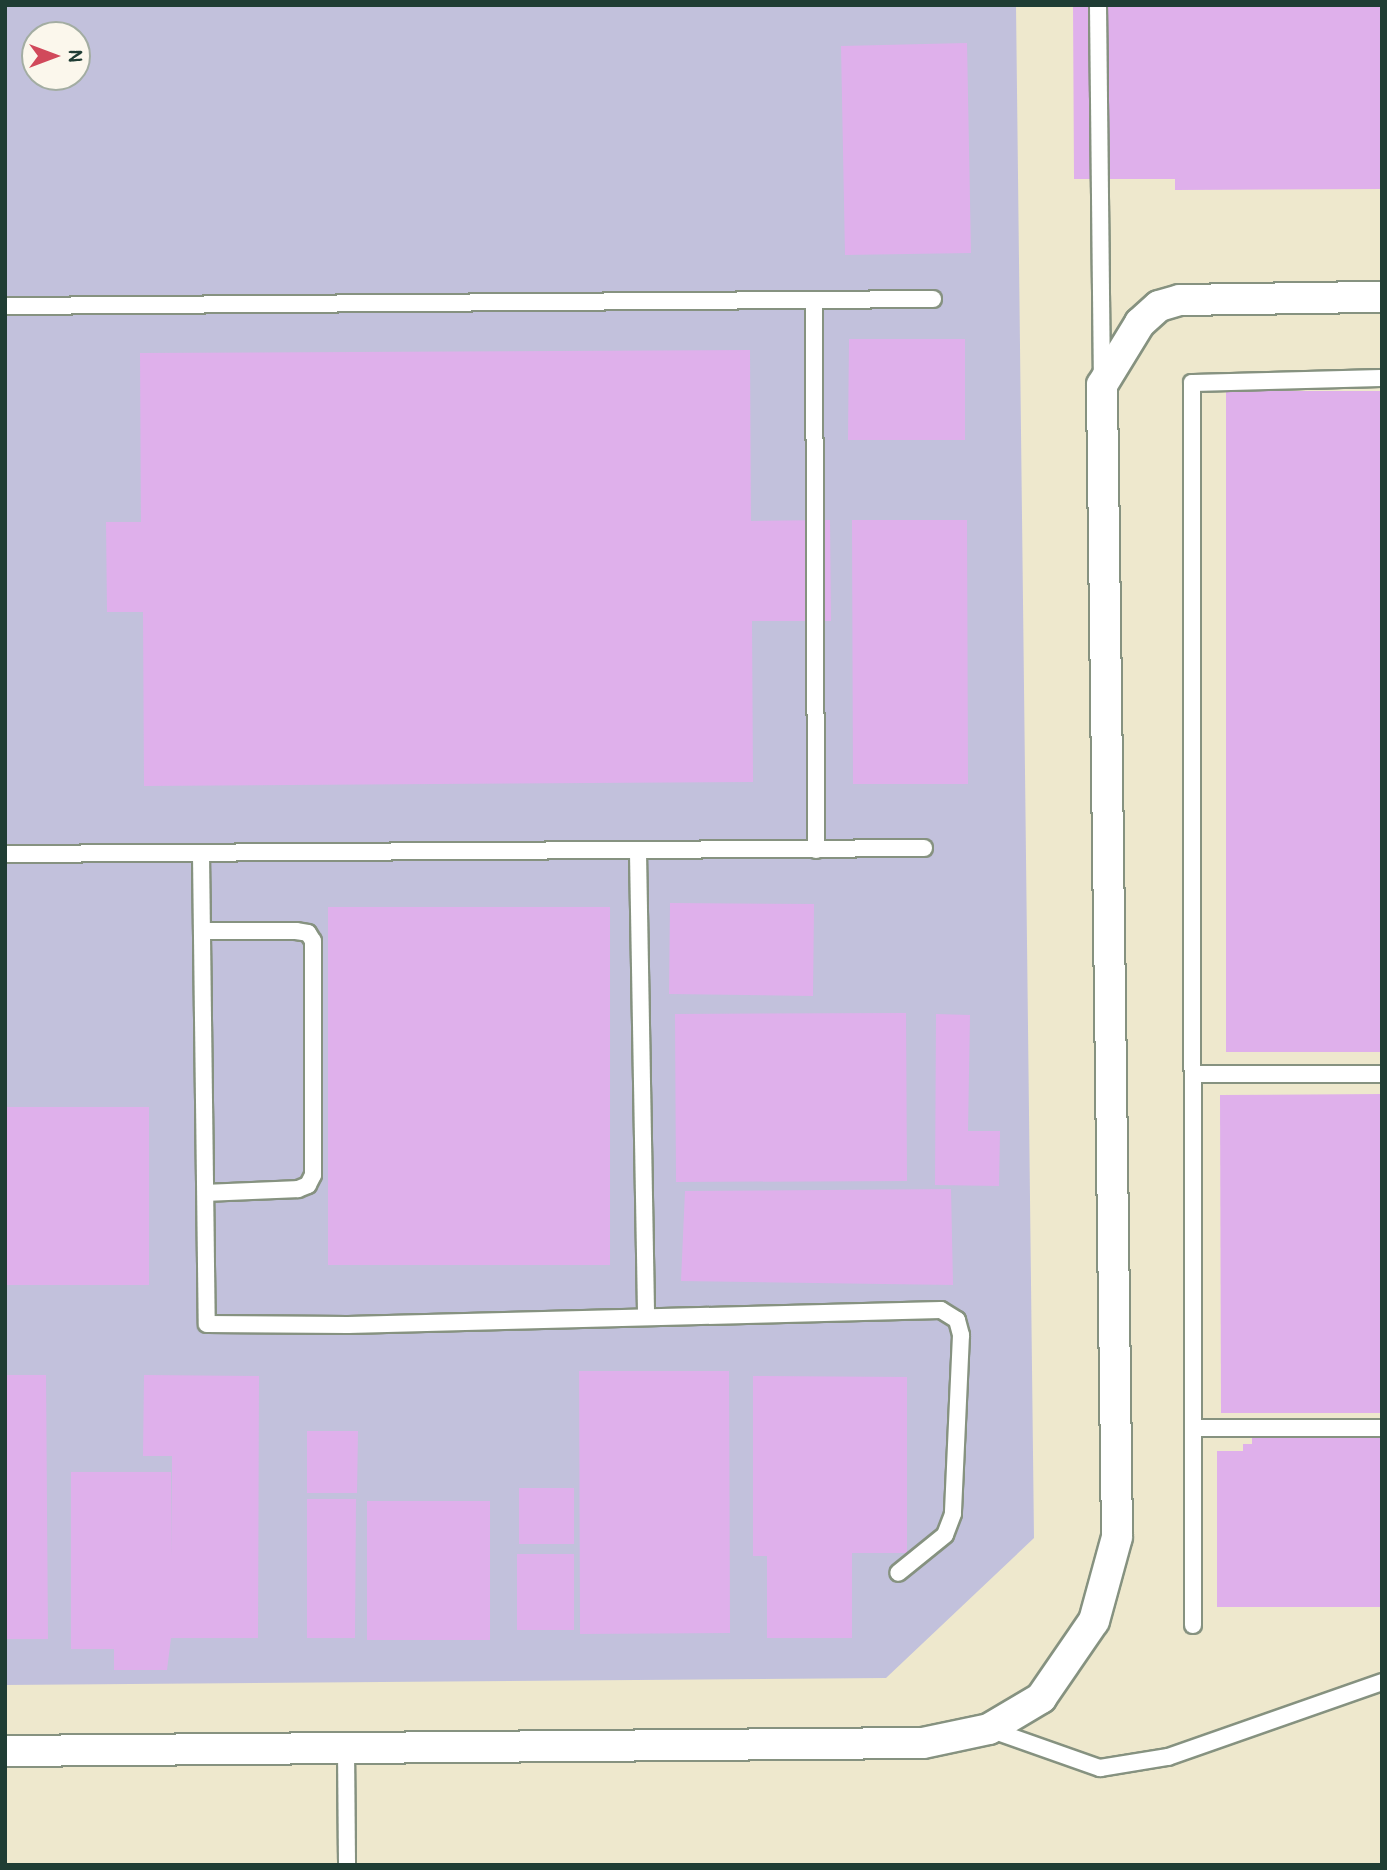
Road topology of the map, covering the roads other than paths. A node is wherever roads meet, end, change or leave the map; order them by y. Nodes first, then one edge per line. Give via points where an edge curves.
1 (1098, 5) edge
2 (1382, 297) edge
3 (933, 299) dead end
4 (814, 300) junction
5 (5, 306) edge
6 (1382, 379) edge
7 (1102, 385) junction
8 (924, 848) dead end
9 (816, 850) junction
10 (638, 853) junction
11 (5, 854) edge
12 (201, 855) junction
13 (203, 931) junction
14 (1192, 1074) junction
15 (1382, 1074) edge
16 (206, 1193) junction
17 (646, 1316) junction
18 (1193, 1428) junction
19 (1382, 1428) edge
20 (898, 1573) dead end
21 (1193, 1625) dead end
22 (1382, 1682) edge
23 (989, 1729) junction
24 (346, 1748) junction
25 (5, 1751) edge
26 (347, 1865) edge

1 - 7 lane
2 - 7 street via 1180,300 1159,306 1140,323
3 - 4 lane
4 - 5 lane
4 - 9 lane
6 - 14 lane via 1192,383
7 - 23 street via 1117,1536 1094,1621 1041,1698
8 - 9 lane
9 - 10 lane
10 - 12 lane
10 - 17 lane
11 - 12 lane
12 - 13 lane
13 - 16 lane
13 - 16 lane via 296,931 308,933 313,941 313,1175 308,1185 298,1189
14 - 15 lane
14 - 18 lane
16 - 17 lane via 207,1324 348,1325
17 - 20 lane via 941,1310 957,1320 961,1335 953,1514 945,1535
18 - 19 lane
18 - 21 lane
22 - 23 lane via 1168,1757 1100,1768
23 - 24 street via 923,1743
24 - 25 street
24 - 26 lane

